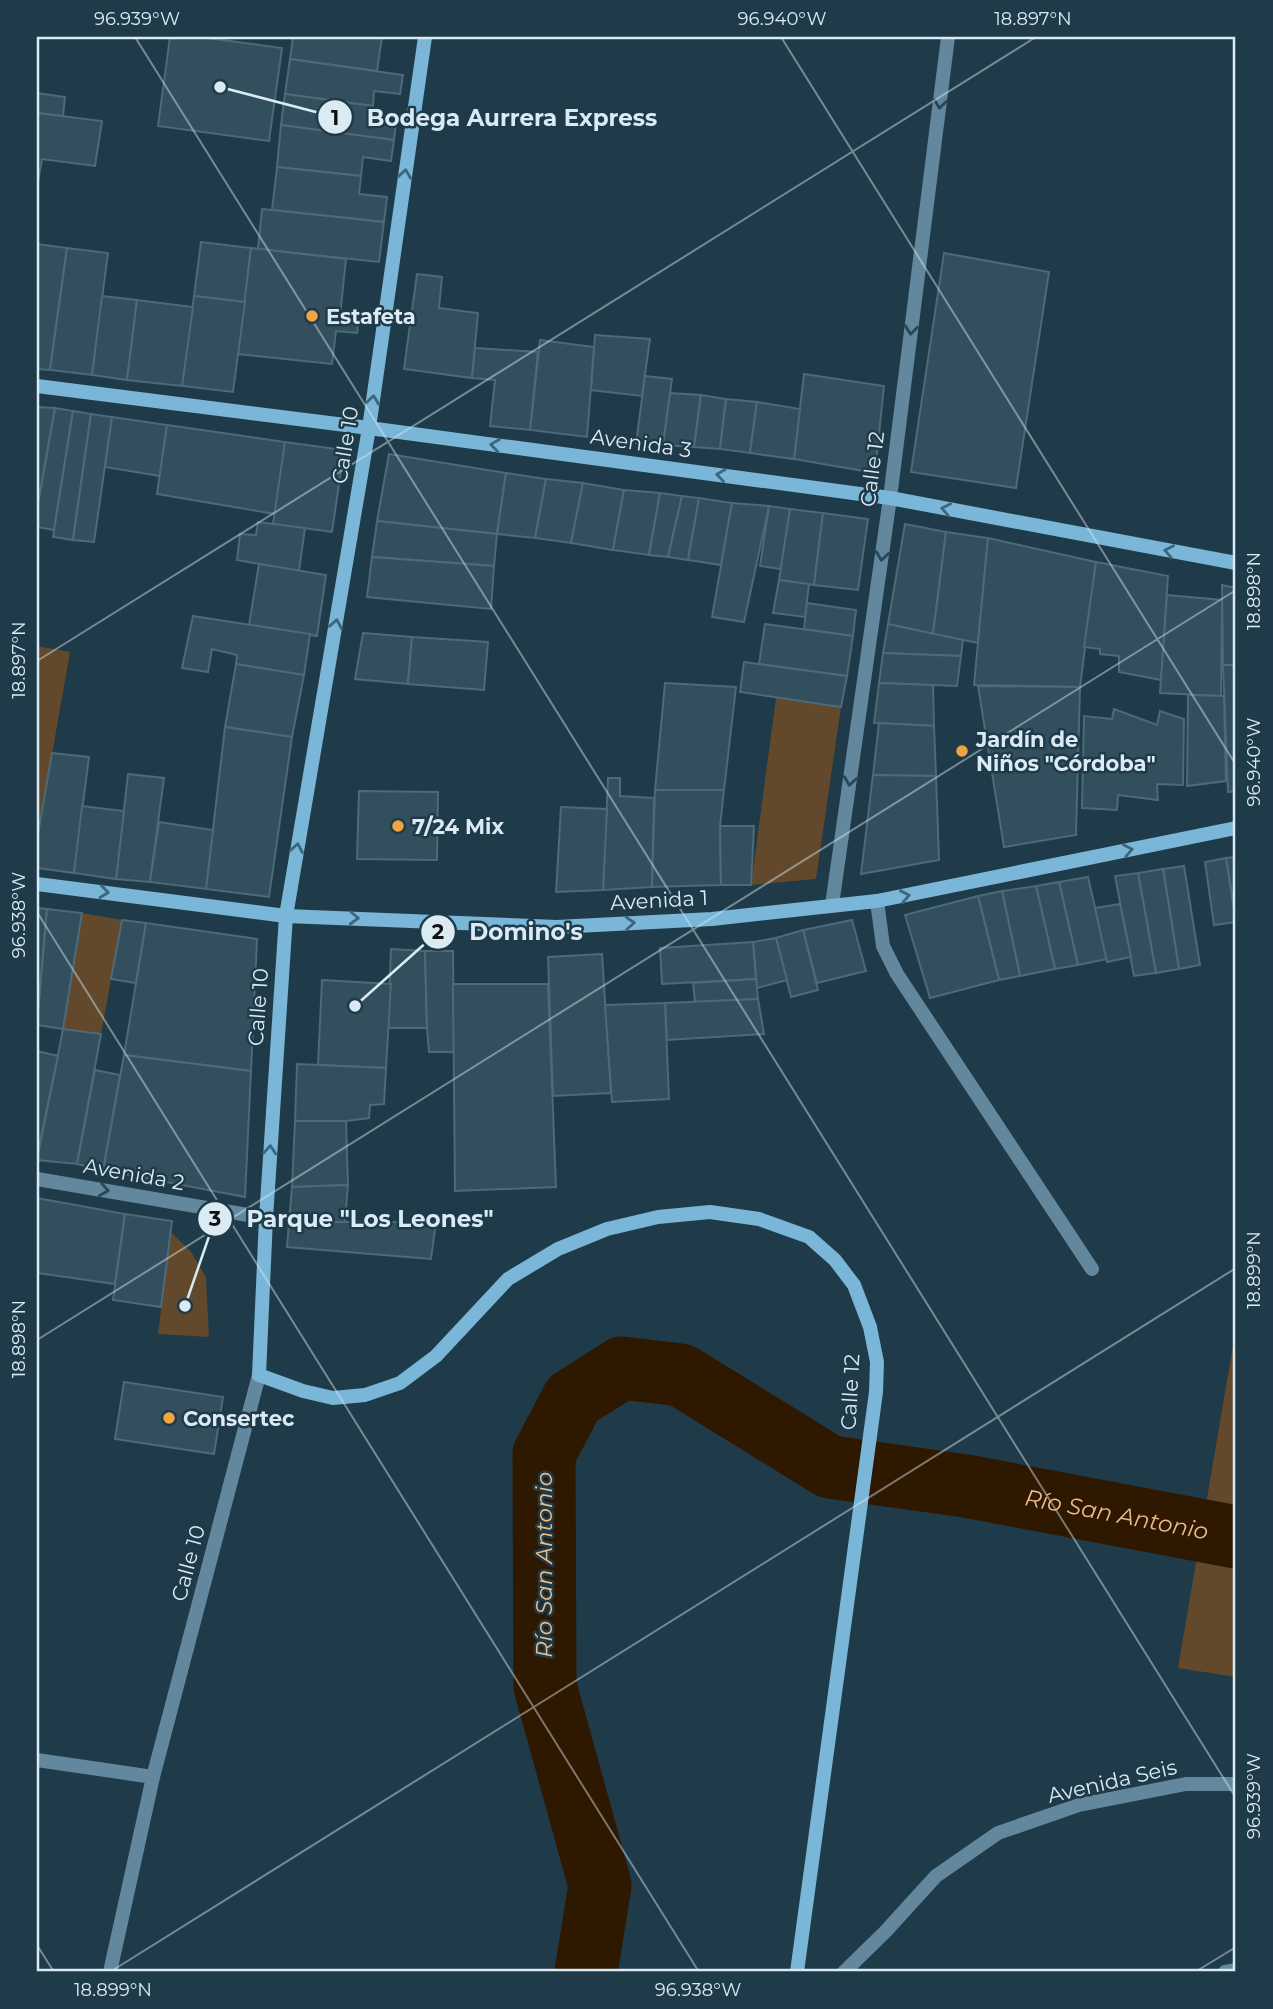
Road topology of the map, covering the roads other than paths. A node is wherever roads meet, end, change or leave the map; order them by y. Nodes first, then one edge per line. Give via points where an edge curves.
1 (425, 37) edge
2 (948, 37) edge
3 (37, 386) edge
4 (369, 428) junction
5 (890, 498) junction
6 (1236, 563) edge
7 (1236, 828) edge
8 (37, 884) edge
9 (877, 901) junction
10 (832, 905) junction
11 (286, 916) junction
12 (37, 1179) edge
13 (266, 1218) junction
14 (1093, 1269) dead end
15 (259, 1375) junction
16 (37, 1760) edge
17 (153, 1777) junction
18 (1236, 1784) edge
19 (1236, 1970) edge
20 (110, 1972) edge
21 (797, 1972) edge
22 (844, 1972) edge
23 (1225, 1972) edge

4 -> 1 main road, Calle 10
2 -> 5 street, Calle 12
3 - 4 main road, Avenida 3
5 -> 4 main road, Avenida 3
11 -> 4 main road, Calle 10
6 -> 5 main road, Avenida 3
5 -> 10 street, Calle 12
9 -> 7 main road, Avenida 1
8 -> 11 main road, Avenida 1
9 - 10 main road, Avenida 1
9 - 14 street via 883,946 897,974
11 -> 10 main road, Avenida 1 via 557,927 712,919
13 -> 11 main road, Calle 10
12 -> 13 street, Avenida 2
13 - 15 main road, Calle 10
15 - 17 street, Calle 10
15 - 21 main road, Calle 12 via 333,1398 365,1395 400,1383 436,1356 508,1279 558,1249 607,1229 658,1216 710,1212 759,1219 809,1237 835,1260 853,1285 870,1327 877,1362 876,1392
16 - 17 street
17 - 20 street, Calle 10
18 - 22 street, Avenida Seis via 1186,1784 1079,1805 998,1833 936,1876
19 - 23 street

